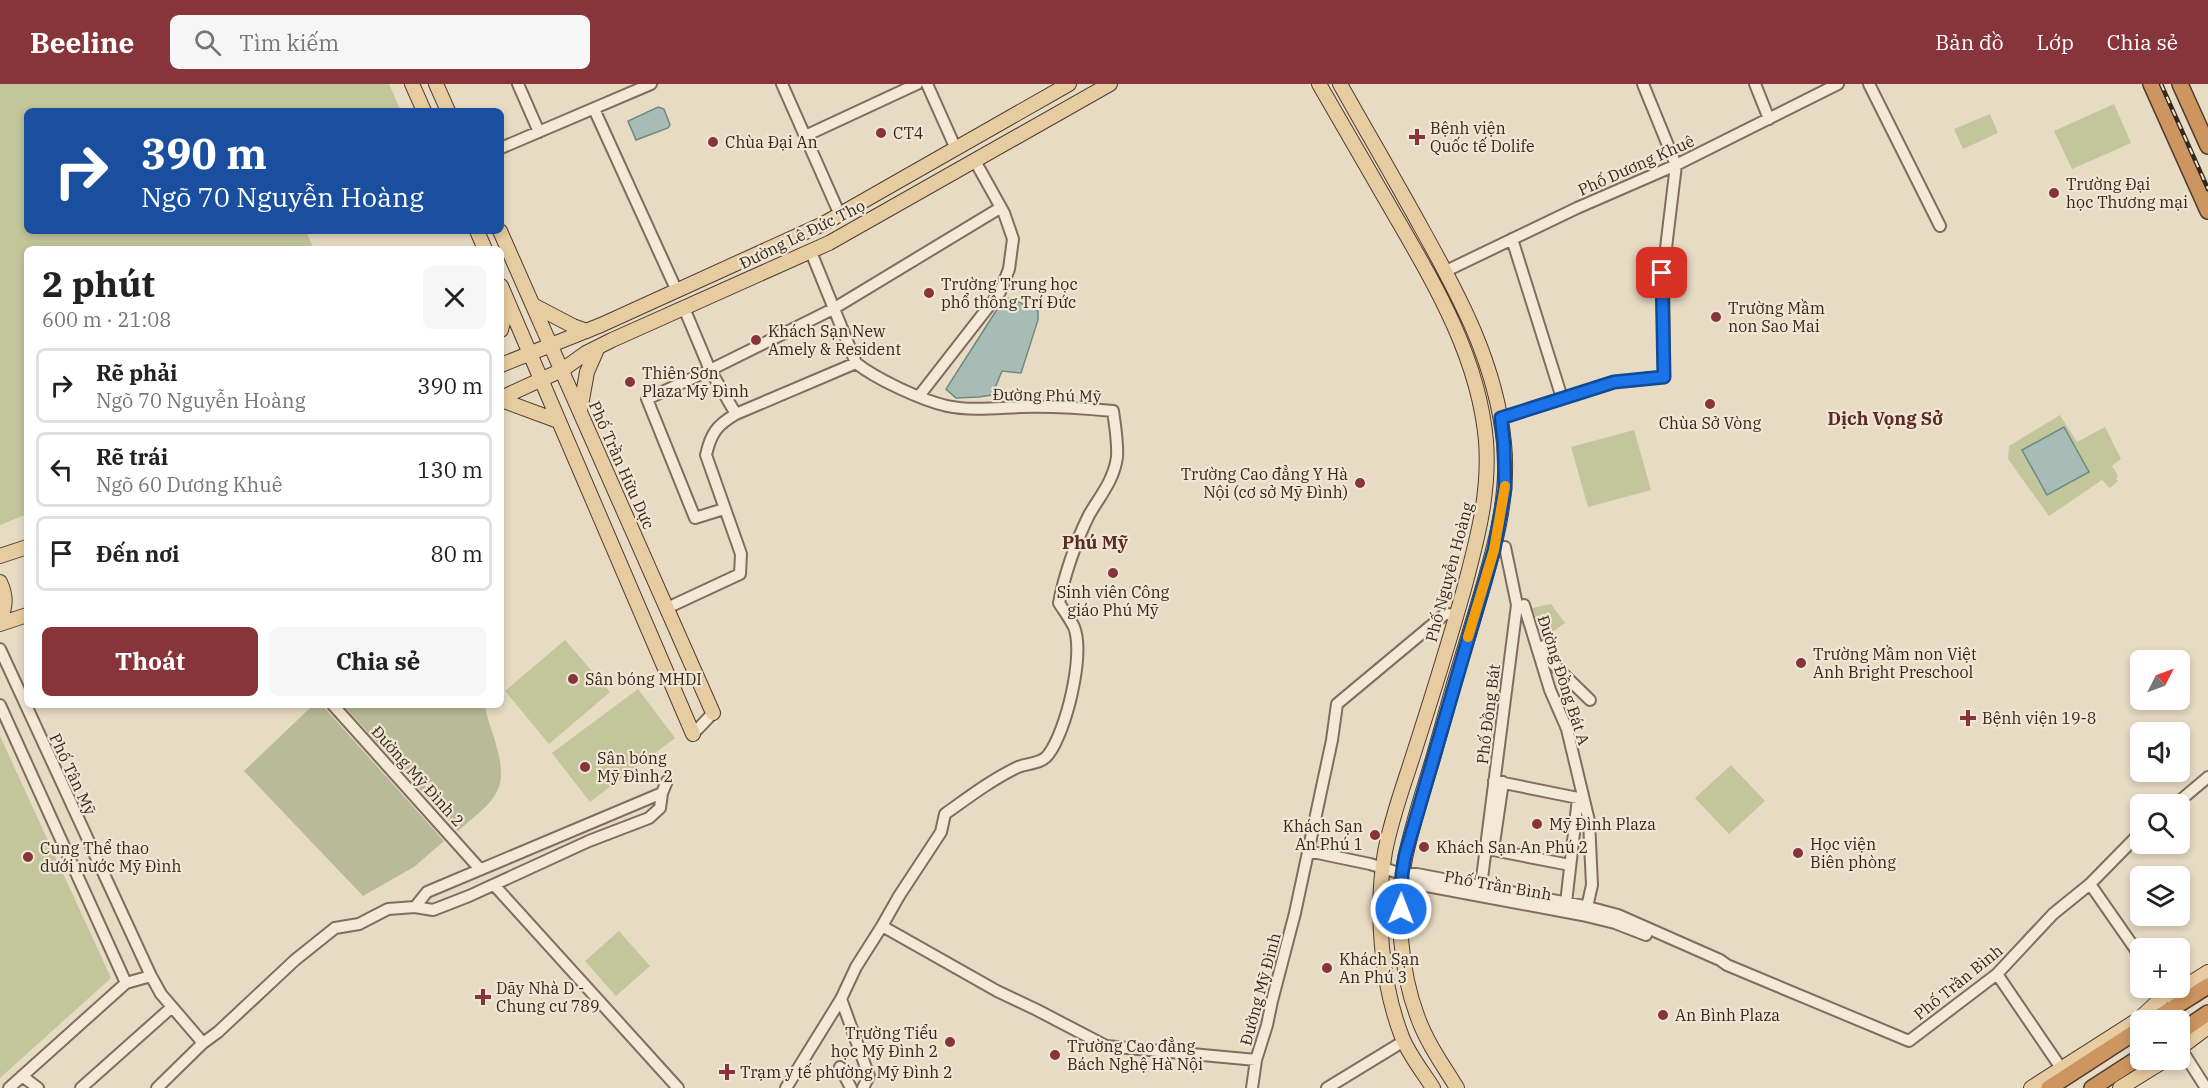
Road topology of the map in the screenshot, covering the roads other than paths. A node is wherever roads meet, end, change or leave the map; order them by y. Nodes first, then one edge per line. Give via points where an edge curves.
1 (412, 84) edge
2 (436, 84) edge
3 (518, 84) edge
4 (917, 84) edge
5 (927, 84) edge
6 (1069, 84) edge
7 (1110, 84) edge
8 (1318, 84) edge
9 (1340, 84) edge
10 (1643, 84) edge
11 (1755, 84) edge
12 (1838, 84) edge
13 (1869, 84) edge
14 (2151, 84) edge
15 (786, 85) edge
16 (643, 86) edge
17 (2185, 86) edge
18 (423, 108) edge
19 (447, 108) edge
20 (594, 109) junction
21 (1769, 119) junction
22 (539, 132) junction
23 (805, 136) junction
24 (2208, 146) edge
25 (504, 147) edge
26 (956, 149) junction
27 (975, 161) junction
28 (1676, 165) junction
29 (1400, 188) junction
30 (1384, 197) junction
31 (2206, 204) edge
32 (1000, 208) junction
33 (840, 215) junction
34 (1940, 226) dead end
35 (501, 234) edge
36 (1512, 239) junction
37 (811, 252) junction
38 (1446, 271) junction
39 (524, 285) junction
40 (676, 289) junction
41 (504, 294) edge
42 (533, 305) junction
43 (684, 308) junction
44 (833, 309) junction
45 (601, 325) junction
46 (587, 331) junction
47 (550, 344) junction
48 (603, 344) junction
49 (529, 352) junction
50 (856, 363) junction
51 (504, 364) edge
52 (562, 370) junction
53 (710, 370) junction
54 (541, 380) junction
55 (920, 396) junction
56 (504, 398) edge
57 (1562, 398) junction
58 (504, 400) edge
59 (580, 411) junction
60 (736, 414) junction
61 (1501, 418) junction
62 (558, 421) junction
63 (724, 509) junction
64 (1505, 547) dead end
65 (24, 548) edge
66 (0, 556) edge
67 (0, 582) edge
68 (667, 608) junction
69 (1456, 615) junction
70 (24, 616) edge
71 (0, 618) edge
72 (0, 624) edge
73 (0, 649) edge
74 (1590, 700) dead end
75 (24, 701) edge
76 (0, 705) edge
77 (27, 708) edge
78 (336, 708) edge
79 (713, 713) joint
80 (693, 735) joint
81 (2208, 777) edge
82 (667, 781) dead end
83 (1499, 782) junction
84 (662, 793) junction
85 (2188, 794) edge
86 (2130, 843) edge
87 (1308, 851) junction
88 (1570, 865) junction
89 (479, 868) junction
90 (1383, 868) junction
91 (1402, 874) junction
92 (2090, 884) junction
93 (495, 885) junction
94 (1481, 886) junction
95 (1566, 903) junction
96 (415, 907) junction
97 (1587, 907) junction
98 (882, 926) junction
99 (2130, 942) edge
100 (1727, 965) junction
101 (2208, 966) edge
102 (2208, 972) edge
103 (1997, 974) junction
104 (151, 976) junction
105 (2190, 977) edge
106 (126, 983) junction
107 (2208, 986) edge
108 (841, 999) junction
109 (172, 1007) junction
110 (2157, 1010) edge
111 (2167, 1010) edge
112 (2208, 1013) edge
113 (2190, 1025) edge
114 (2208, 1027) edge
115 (2130, 1031) edge
116 (2130, 1033) edge
117 (2208, 1035) edge
118 (1404, 1041) junction
119 (203, 1043) junction
120 (2190, 1043) edge
121 (2190, 1046) edge
122 (1256, 1060) junction
123 (2130, 1063) edge
124 (2190, 1064) edge
125 (840, 1067) dead end
126 (2061, 1068) junction
127 (2149, 1070) edge
128 (22, 1076) junction
129 (9, 1088) edge
130 (38, 1088) edge
131 (81, 1088) edge
132 (157, 1088) edge
133 (678, 1088) edge
134 (786, 1088) edge
135 (851, 1088) edge
136 (863, 1088) edge
137 (1252, 1088) edge
138 (1327, 1088) edge
139 (1433, 1088) edge
140 (1456, 1088) edge
141 (2031, 1088) edge
142 (2036, 1088) edge
143 (2049, 1088) edge
144 (2092, 1088) edge
145 (2120, 1088) edge
146 (2206, 1088) edge

1 - 18 main road
2 - 19 main road
3 - 22 street
4 - 23 street
5 - 26 street
6 - 26 main road, Đường Lê Đức Thọ
7 - 27 main road, Đường Lê Đức Thọ
8 - 30 main road, Phố Nguyễn Hoàng
9 - 29 main road
10 - 28 street
11 - 21 street
12 - 21 street, Phố Dương Khuê
13 - 34 street
14 - 31 highway
15 - 23 street
16 - 20 street
17 - 24 highway
20 - 22 street
20 - 40 street
21 - 28 street, Phố Dương Khuê
22 - 25 street
23 - 33 street
26 - 33 main road, Đường Lê Đức Thọ
27 - 32 street
27 - 37 main road, Đường Lê Đức Thọ
28 - 36 street, Phố Dương Khuê
28 - 57 street via 1662,273 1664,377 1614,382
29 - 30 street
29 - 38 main road
30 - 69 main road, Phố Nguyễn Hoàng via 1455,328 1483,414 1486,498
32 - 44 street
32 - 55 street via 1013,238 1009,269 1000,292
33 - 40 main road, Đường Lê Đức Thọ
35 - 39 main road, Phố Trần Hữu Dực
36 - 38 street, Phố Dương Khuê
36 - 57 street
37 - 43 main road, Đường Lê Đức Thọ
37 - 44 street
38 - 61 main road via 1482,346
39 - 41 main road
39 - 42 main road, Phố Trần Hữu Dực
40 - 45 main road, Đường Lê Đức Thọ
41 - 49 main road
42 - 46 main road
42 - 47 main road, Phố Trần Hữu Dực
43 - 48 main road, Đường Lê Đức Thọ
43 - 53 street
44 - 50 street
44 - 53 street
45 - 46 main road, Đường Lê Đức Thọ
45 - 48 main road
46 - 47 main road, Đường Lê Đức Thọ
47 - 49 main road, Đường Lê Đức Thọ
47 - 52 main road, Phố Trần Hữu Dực
48 - 52 main road, Đường Lê Đức Thọ
48 - 59 main road via 587,372
49 - 51 main road, Đường Lê Đức Thọ
49 - 54 main road
50 - 55 street, Đường Phú Mỹ
50 - 60 street
52 - 54 main road, Đường Lê Đức Thọ
52 - 59 main road, Phố Trần Hữu Dực
53 - 60 street
53 - 63 street via 647,399 695,518
54 - 56 main road, Đường Lê Đức Thọ
54 - 62 main road
55 - 98 street, Đường Phú Mỹ via 946,406 977,410 1065,407 1113,411 1116,457 1110,483 1089,516 1063,583 1059,603 1074,628 1077,665 1063,724 1048,756 988,782 945,814 941,832
57 - 61 street
58 - 62 main road
59 - 68 main road, Phố Trần Hữu Dực
60 - 63 street via 720,423 706,455
61 - 91 main road via 1505,489 1494,550
62 - 80 main road
63 - 68 street via 741,554 740,574
64 - 83 street, Phố Đồng Bát via 1517,605
65 - 66 main road
67 - 71 main road via 5,605
68 - 79 main road, Phố Trần Hữu Dực
69 - 87 street, Đường Mỹ Đình via 1445,614 1337,704
69 - 90 main road, Phố Nguyễn Hoàng via 1399,797
70 - 72 main road
73 - 75 street, Phố Tân Mỹ
74 - 97 street, Đường Đồng Bát A via 1549,660 1527,605 1550,690 1567,729 1589,821 1592,885
76 - 106 street
77 - 104 street, Phố Tân Mỹ
78 - 89 street, Đường Mỹ Đình 2
79 - 80 street
81 - 85 street
82 - 84 street
83 - 88 street via 1493,850
83 - 88 street via 1578,798
83 - 94 street, Phố Đồng Bát
84 - 89 street
84 - 93 street via 660,808 649,818
86 - 92 street, Phố Trần Bình
87 - 90 street, Phố Trần Bình
87 - 122 street, Đường Mỹ Đình
88 - 95 street
89 - 96 street via 427,892
90 - 91 street, Phố Trần Bình
90 - 118 main road, Phố Nguyễn Hoàng via 1385,968
91 - 94 street, Phố Trần Bình
91 - 100 street, Phố Trần Bình via 1416,884 1615,923 1718,966
91 - 140 main road via 1402,944 1410,995 1418,1020
92 - 99 street
92 - 103 street, Phố Trần Bình via 2053,914
93 - 96 street via 433,910
93 - 133 street
94 - 95 street, Phố Trần Bình
95 - 97 street, Phố Trần Bình
96 - 119 street via 388,909 359,924 334,928
97 - 100 street, Phố Trần Bình via 1618,915
98 - 108 street
98 - 122 street, Đường Mỹ Đình via 1106,1047
100 - 103 street, Phố Trần Bình via 1909,1041
101 - 105 main road
102 - 110 main road via 2169,996
103 - 126 street
104 - 106 street
104 - 109 street, Phố Tân Mỹ
106 - 128 street
107 - 111 highway
108 - 134 street
108 - 136 street via 869,1076
109 - 119 street, Phố Tân Mỹ
109 - 131 street
112 - 113 highway
114 - 120 main road
115 - 126 main road
116 - 143 highway
117 - 121 main road
118 - 138 street
118 - 139 main road, Phố Nguyễn Hoàng
119 - 132 street
122 - 137 street
123 - 144 highway
124 - 146 street
125 - 135 street
126 - 141 main road
126 - 142 highway
127 - 145 main road
128 - 129 street
128 - 130 street

